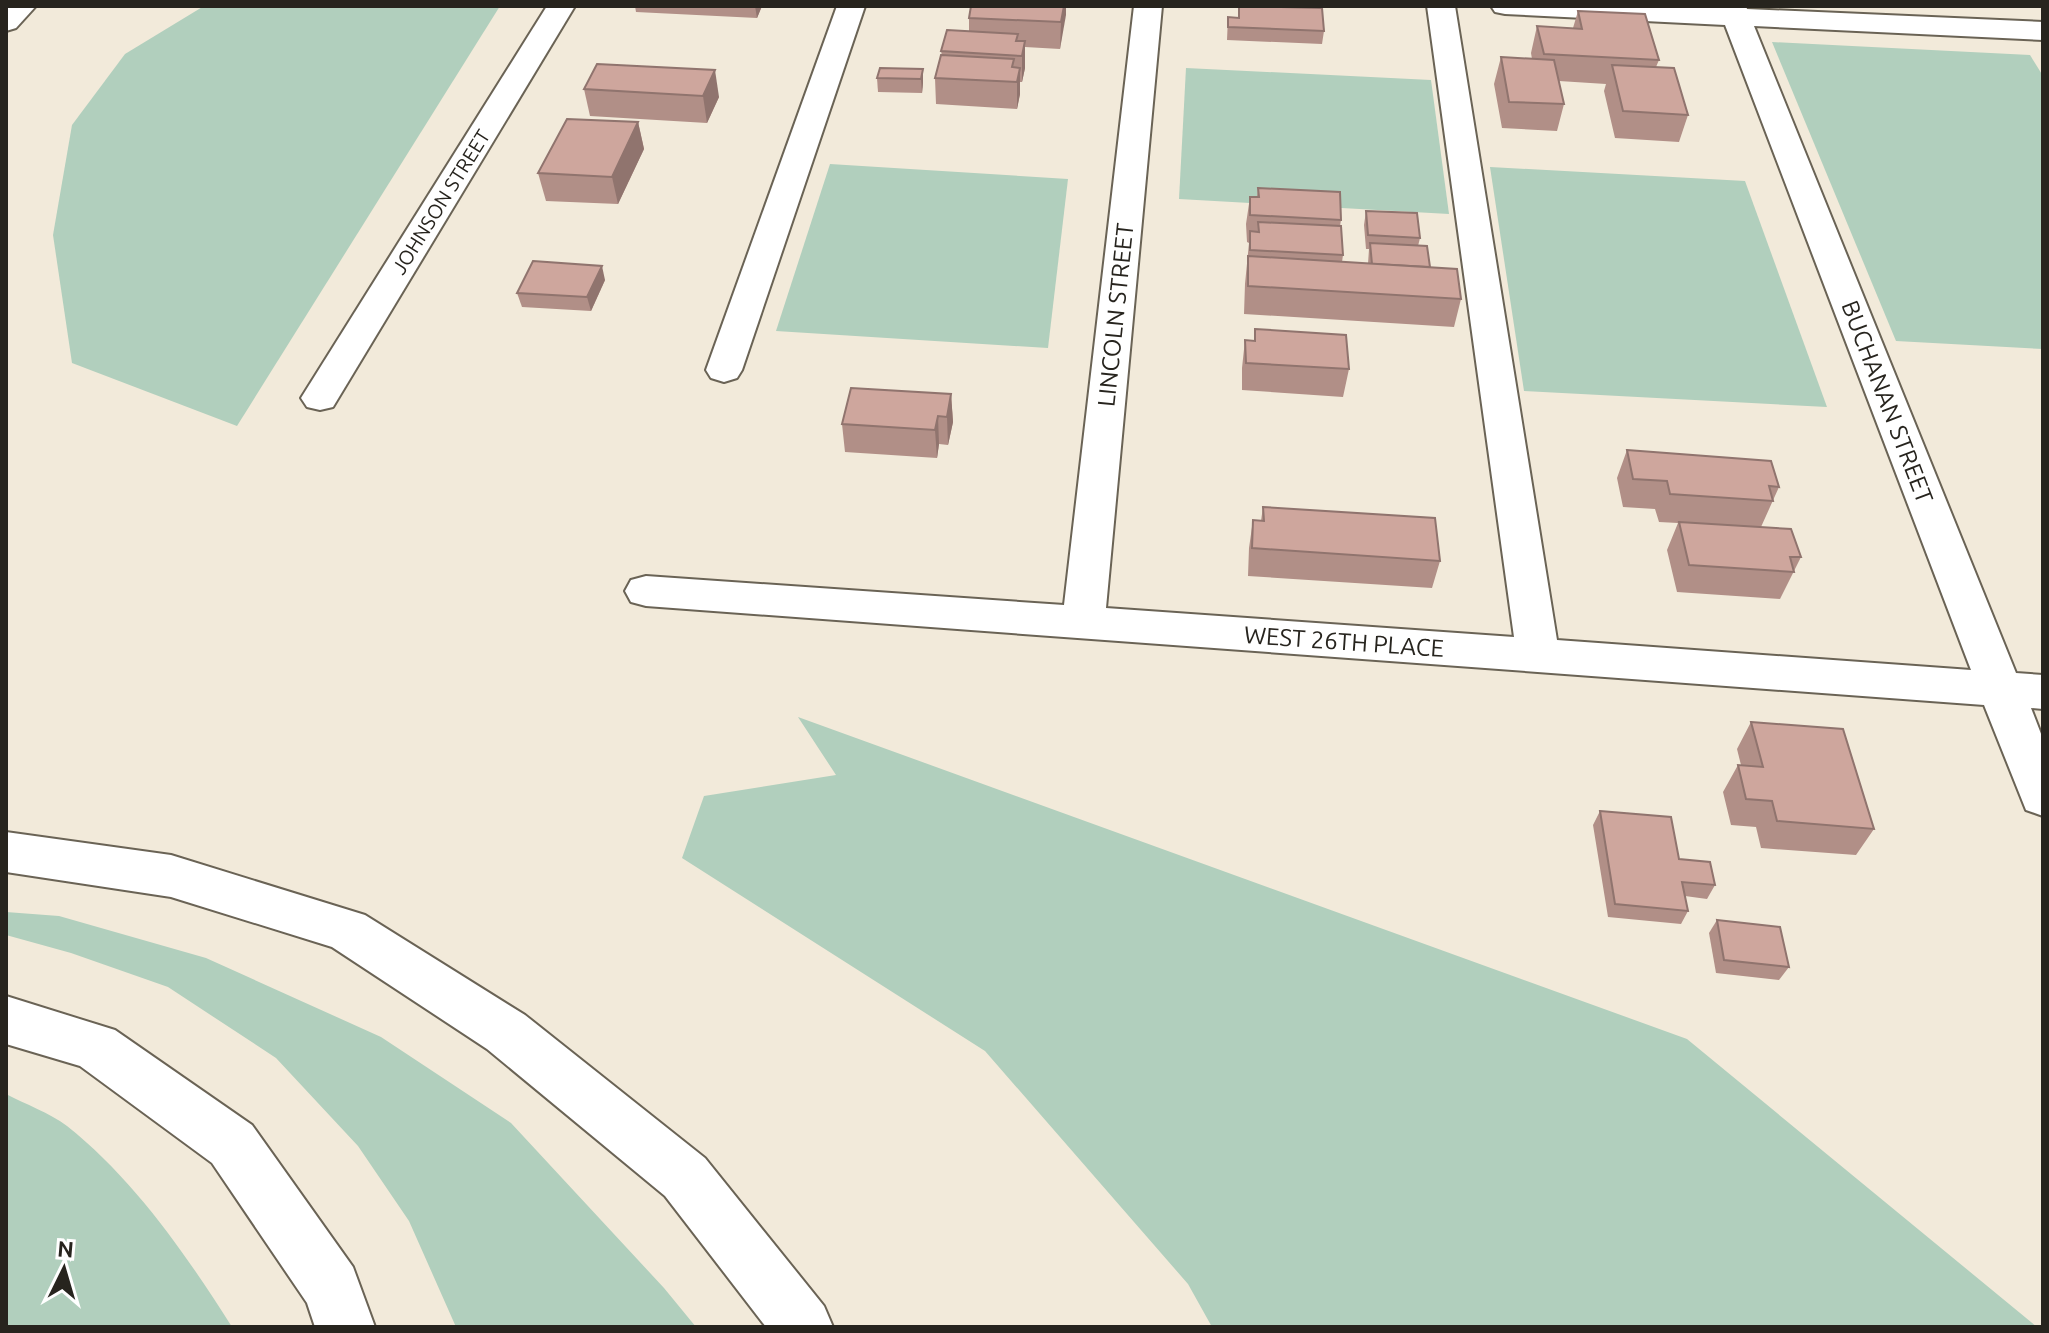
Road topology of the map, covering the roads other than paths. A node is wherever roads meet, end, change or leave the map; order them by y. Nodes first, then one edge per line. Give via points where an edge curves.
1 (22, 6) edge
2 (561, 6) edge
3 (851, 6) edge
4 (1148, 6) edge
5 (1441, 6) edge
6 (1505, 6) edge
7 (2024, 6) edge
8 (1734, 11) edge
9 (6, 22) edge
10 (2042, 32) edge
11 (724, 370) dead end
12 (320, 398) dead end
13 (646, 591) dead end
14 (1083, 623) junction
15 (1538, 656) junction
16 (2000, 689) junction
17 (2043, 692) edge
18 (2043, 797) edge
19 (6, 852) edge
20 (6, 1020) edge
21 (345, 1327) edge
22 (803, 1327) edge

1 - 9 main road
2 - 12 main road, JOHNSON STREET
3 - 11 main road
4 - 14 main road, LINCOLN STREET
5 - 15 main road
6 - 8 main road
7 - 10 main road
8 - 10 main road
8 - 16 main road, BUCHANAN STREET
13 - 14 main road, WEST 26TH PLACE
14 - 15 main road, WEST 26TH PLACE
15 - 16 main road, WEST 26TH PLACE
16 - 17 main road, WEST 26TH PLACE
16 - 18 main road, BUCHANAN STREET
19 - 22 main road via 171,876 347,930 506,1032 685,1177
20 - 21 main road via 96,1047 232,1144 332,1288

